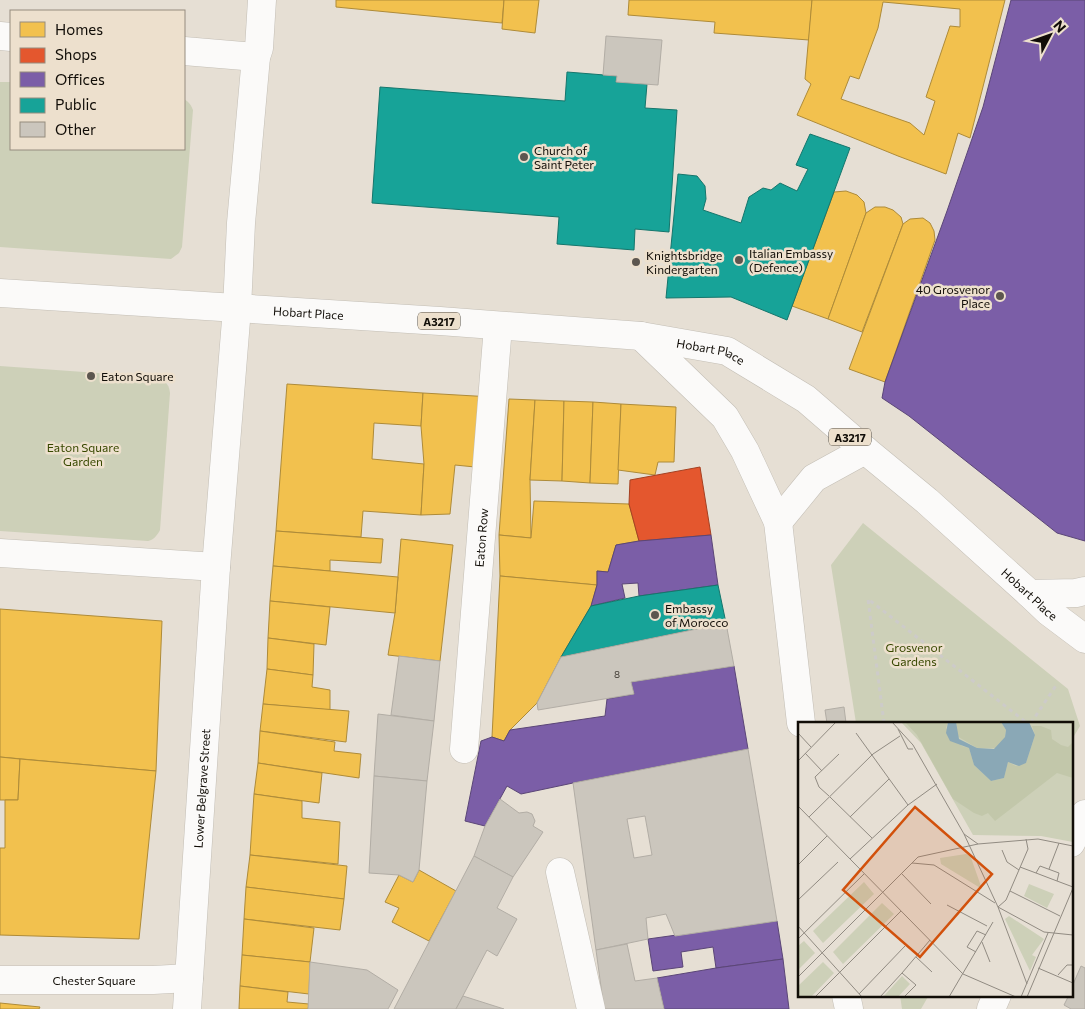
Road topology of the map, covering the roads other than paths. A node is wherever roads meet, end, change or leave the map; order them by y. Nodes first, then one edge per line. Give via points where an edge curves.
1 (262, 0) edge
2 (185, 51) edge
3 (256, 57) junction
4 (0, 293) edge
5 (237, 308) junction
6 (498, 326) junction
7 (641, 336) junction
8 (865, 450) junction
9 (778, 522) junction
10 (0, 553) edge
11 (216, 567) junction
12 (1085, 591) edge
13 (1030, 594) junction
14 (1085, 639) edge
15 (801, 722) edge
16 (464, 749) dead end
17 (1085, 814) edge
18 (1072, 841) edge
19 (560, 872) dead end
20 (188, 978) junction
21 (0, 980) edge
22 (846, 996) edge
23 (997, 996) edge
24 (187, 1009) edge
25 (591, 1009) edge
26 (849, 1009) edge
27 (991, 1009) edge

1 - 3 main road
2 - 3 main road
3 - 5 main road
4 - 5 main road, A3217
5 - 6 main road, Hobart Place / A3217
5 - 11 main road
6 - 7 main road, Hobart Place / A3217
6 - 16 main road, Eaton Row
7 - 8 main road, Hobart Place / A3217 via 727,351 806,399
7 - 9 main road via 725,417 745,451
8 - 9 main road via 814,478
8 - 13 main road, Hobart Place / A3217 via 928,501
9 - 15 main road
10 - 11 main road
11 - 20 main road, Lower Belgrave Street
12 - 13 main road
13 - 14 main road, Hobart Place / A3217
17 - 18 main road
19 - 25 main road
20 - 21 main road, Chester Square
20 - 24 main road, Lower Belgrave Street
22 - 26 main road
23 - 27 main road

